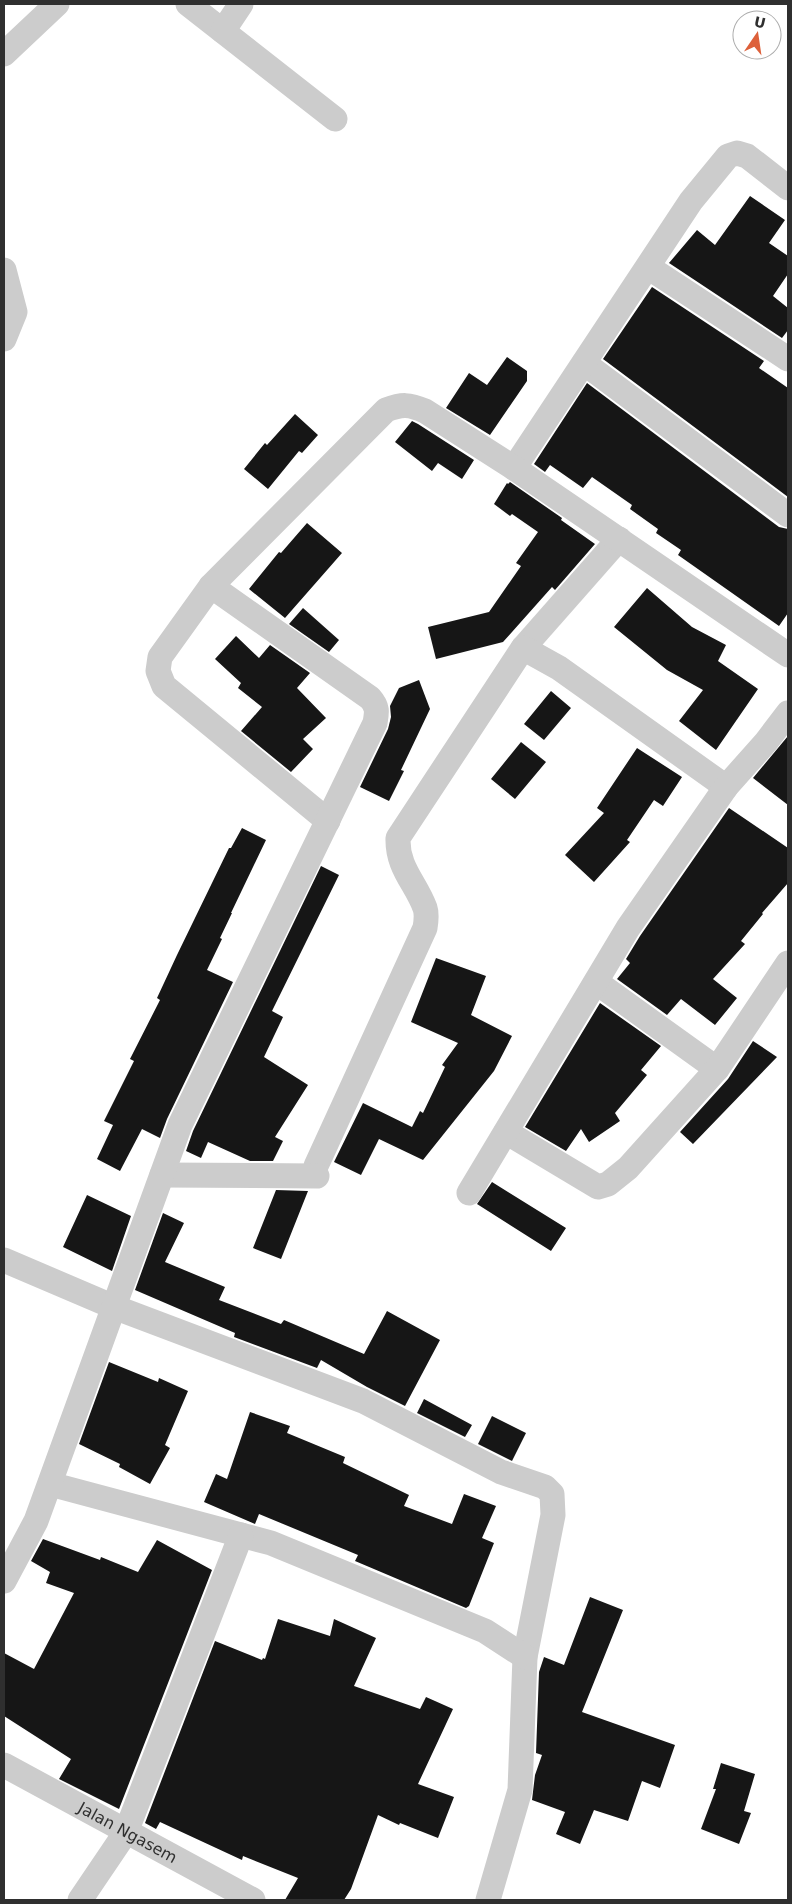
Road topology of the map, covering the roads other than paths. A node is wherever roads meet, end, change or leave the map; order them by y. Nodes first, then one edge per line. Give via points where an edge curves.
1 (56, 4) edge
2 (188, 4) edge
3 (241, 4) edge
4 (224, 31) junction
5 (4, 54) edge
6 (335, 119) dead end
7 (788, 188) edge
8 (648, 267) junction
9 (4, 270) edge
10 (4, 339) edge
11 (788, 360) edge
12 (584, 363) junction
13 (514, 468) junction
14 (788, 515) edge
15 (619, 540) junction
16 (211, 586) junction
17 (523, 648) junction
18 (788, 655) edge
19 (788, 713) edge
20 (726, 787) junction
21 (328, 821) junction
22 (788, 963) edge
23 (596, 982) junction
24 (718, 1070) junction
25 (506, 1132) junction
26 (162, 1175) junction
27 (469, 1193) dead end
28 (4, 1260) edge
29 (114, 1307) junction
30 (50, 1484) junction
31 (242, 1536) junction
32 (4, 1581) edge
33 (525, 1657) junction
34 (4, 1765) edge
35 (126, 1832) junction
36 (80, 1900) edge
37 (253, 1900) edge
38 (488, 1900) edge

1 - 5 street
2 - 4 street
3 - 4 street
4 - 6 street
7 - 8 street via 747,156 737,153 728,156 691,201
8 - 11 street
8 - 12 street
9 - 10 street via 15,312
12 - 13 street
12 - 14 street
13 - 15 street
13 - 16 street via 413,405 386,410
15 - 17 street
15 - 18 street
16 - 21 street via 160,657 158,671 164,686
16 - 21 street via 376,705 376,724
17 - 20 street via 559,668
17 - 26 street via 398,838 404,869 426,910 425,928 317,1171
19 - 20 street
20 - 23 street via 628,928
21 - 26 street via 180,1125
22 - 24 street
23 - 24 street
23 - 25 street
24 - 25 street via 628,1168 604,1186 598,1187
25 - 27 street
26 - 29 street
28 - 29 street
29 - 30 street
29 - 33 street via 363,1401 501,1472 545,1488 552,1494 553,1515
30 - 31 street
30 - 32 street via 36,1520
31 - 33 street via 271,1543 486,1631
31 - 35 street
33 - 38 street via 520,1790
34 - 35 street, Jalan Ngasem
35 - 36 street
35 - 37 street, Jalan Ngasem

